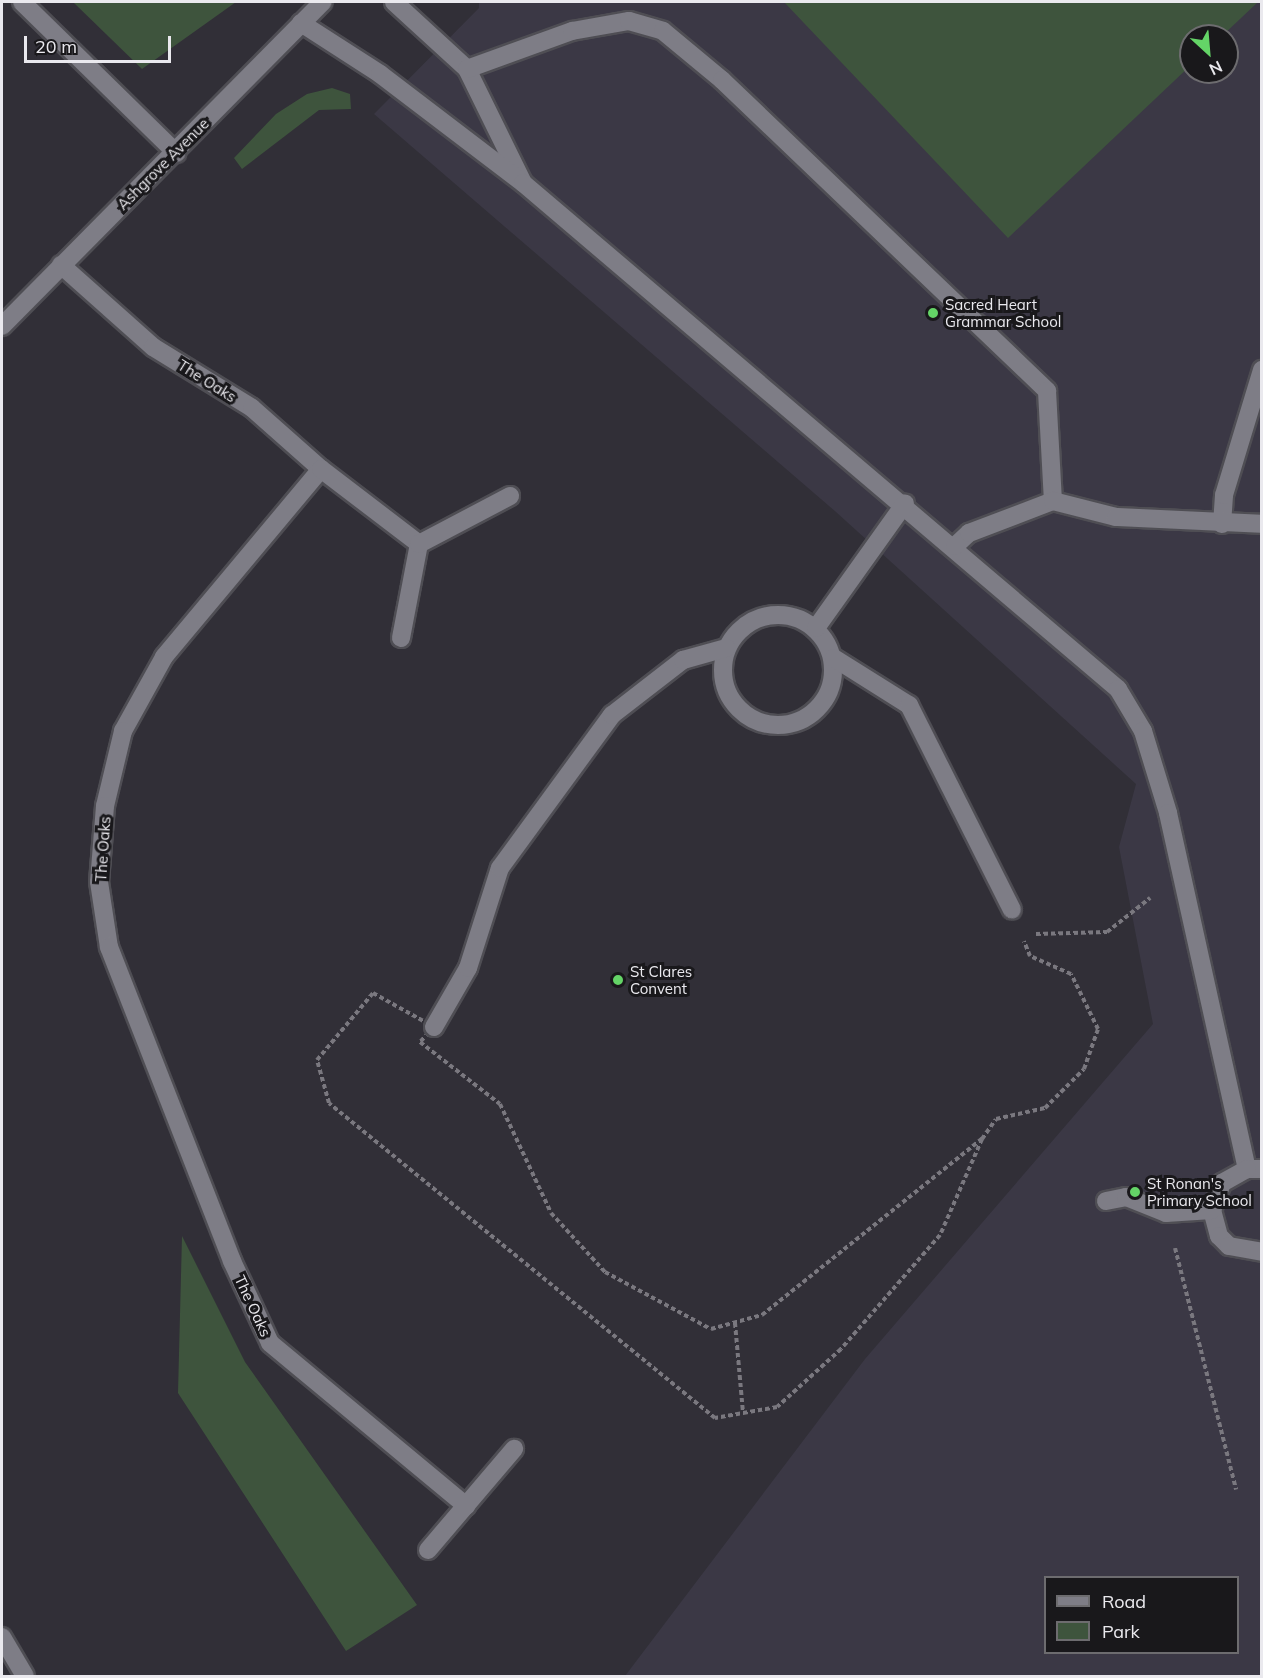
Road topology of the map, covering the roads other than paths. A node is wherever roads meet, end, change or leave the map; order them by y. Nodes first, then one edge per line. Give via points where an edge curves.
1 (22, 2) edge
2 (323, 2) edge
3 (394, 2) edge
4 (301, 23) junction
5 (467, 69) junction
6 (176, 153) junction
7 (523, 183) junction
8 (62, 265) junction
9 (2, 326) edge
10 (1262, 370) edge
11 (321, 469) junction
12 (510, 496) dead end
13 (1053, 501) junction
14 (905, 503) junction
15 (1222, 524) junction
16 (1262, 524) edge
17 (419, 544) junction
18 (955, 546) junction
19 (816, 628) junction
20 (401, 638) dead end
21 (726, 648) junction
22 (834, 658) junction
23 (1012, 910) road end
24 (434, 1027) road end
25 (1254, 1169) edge
26 (1107, 1201) dead end
27 (1212, 1210) junction
28 (1262, 1252) edge
29 (514, 1449) dead end
30 (466, 1506) junction
31 (428, 1550) dead end
32 (2, 1636) edge
33 (25, 1677) edge

1 - 6 street
2 - 4 street, Ashgrove Avenue
3 - 5 street
4 - 6 street, Ashgrove Avenue
4 - 7 street via 380,74
5 - 7 street
5 - 13 street via 572,31 629,21 663,31 722,80 1047,391
6 - 8 street, Ashgrove Avenue
7 - 14 street
8 - 9 street, Ashgrove Avenue
8 - 11 street, The Oaks via 153,347 252,408
10 - 15 street via 1224,495
11 - 17 street
11 - 30 street, The Oaks via 164,657 123,731 105,806 99,882 109,947 232,1261 270,1343
12 - 17 street
13 - 15 street via 1116,516
13 - 18 street via 969,532
14 - 18 street
14 - 19 street
15 - 16 street
17 - 20 street
18 - 25 street via 1118,689 1143,731
19 - 21 street via 784,614 761,618 750,621
19 - 22 street
21 - 22 street via 723,683 741,713 773,727 807,719 831,693
21 - 24 street via 683,660 612,714 500,868 468,968
22 - 23 street via 909,705
25 - 27 street via 1222,1183
26 - 27 street via 1126,1197 1166,1213
27 - 28 street via 1214,1224 1229,1246
29 - 30 street
30 - 31 street
32 - 33 street

